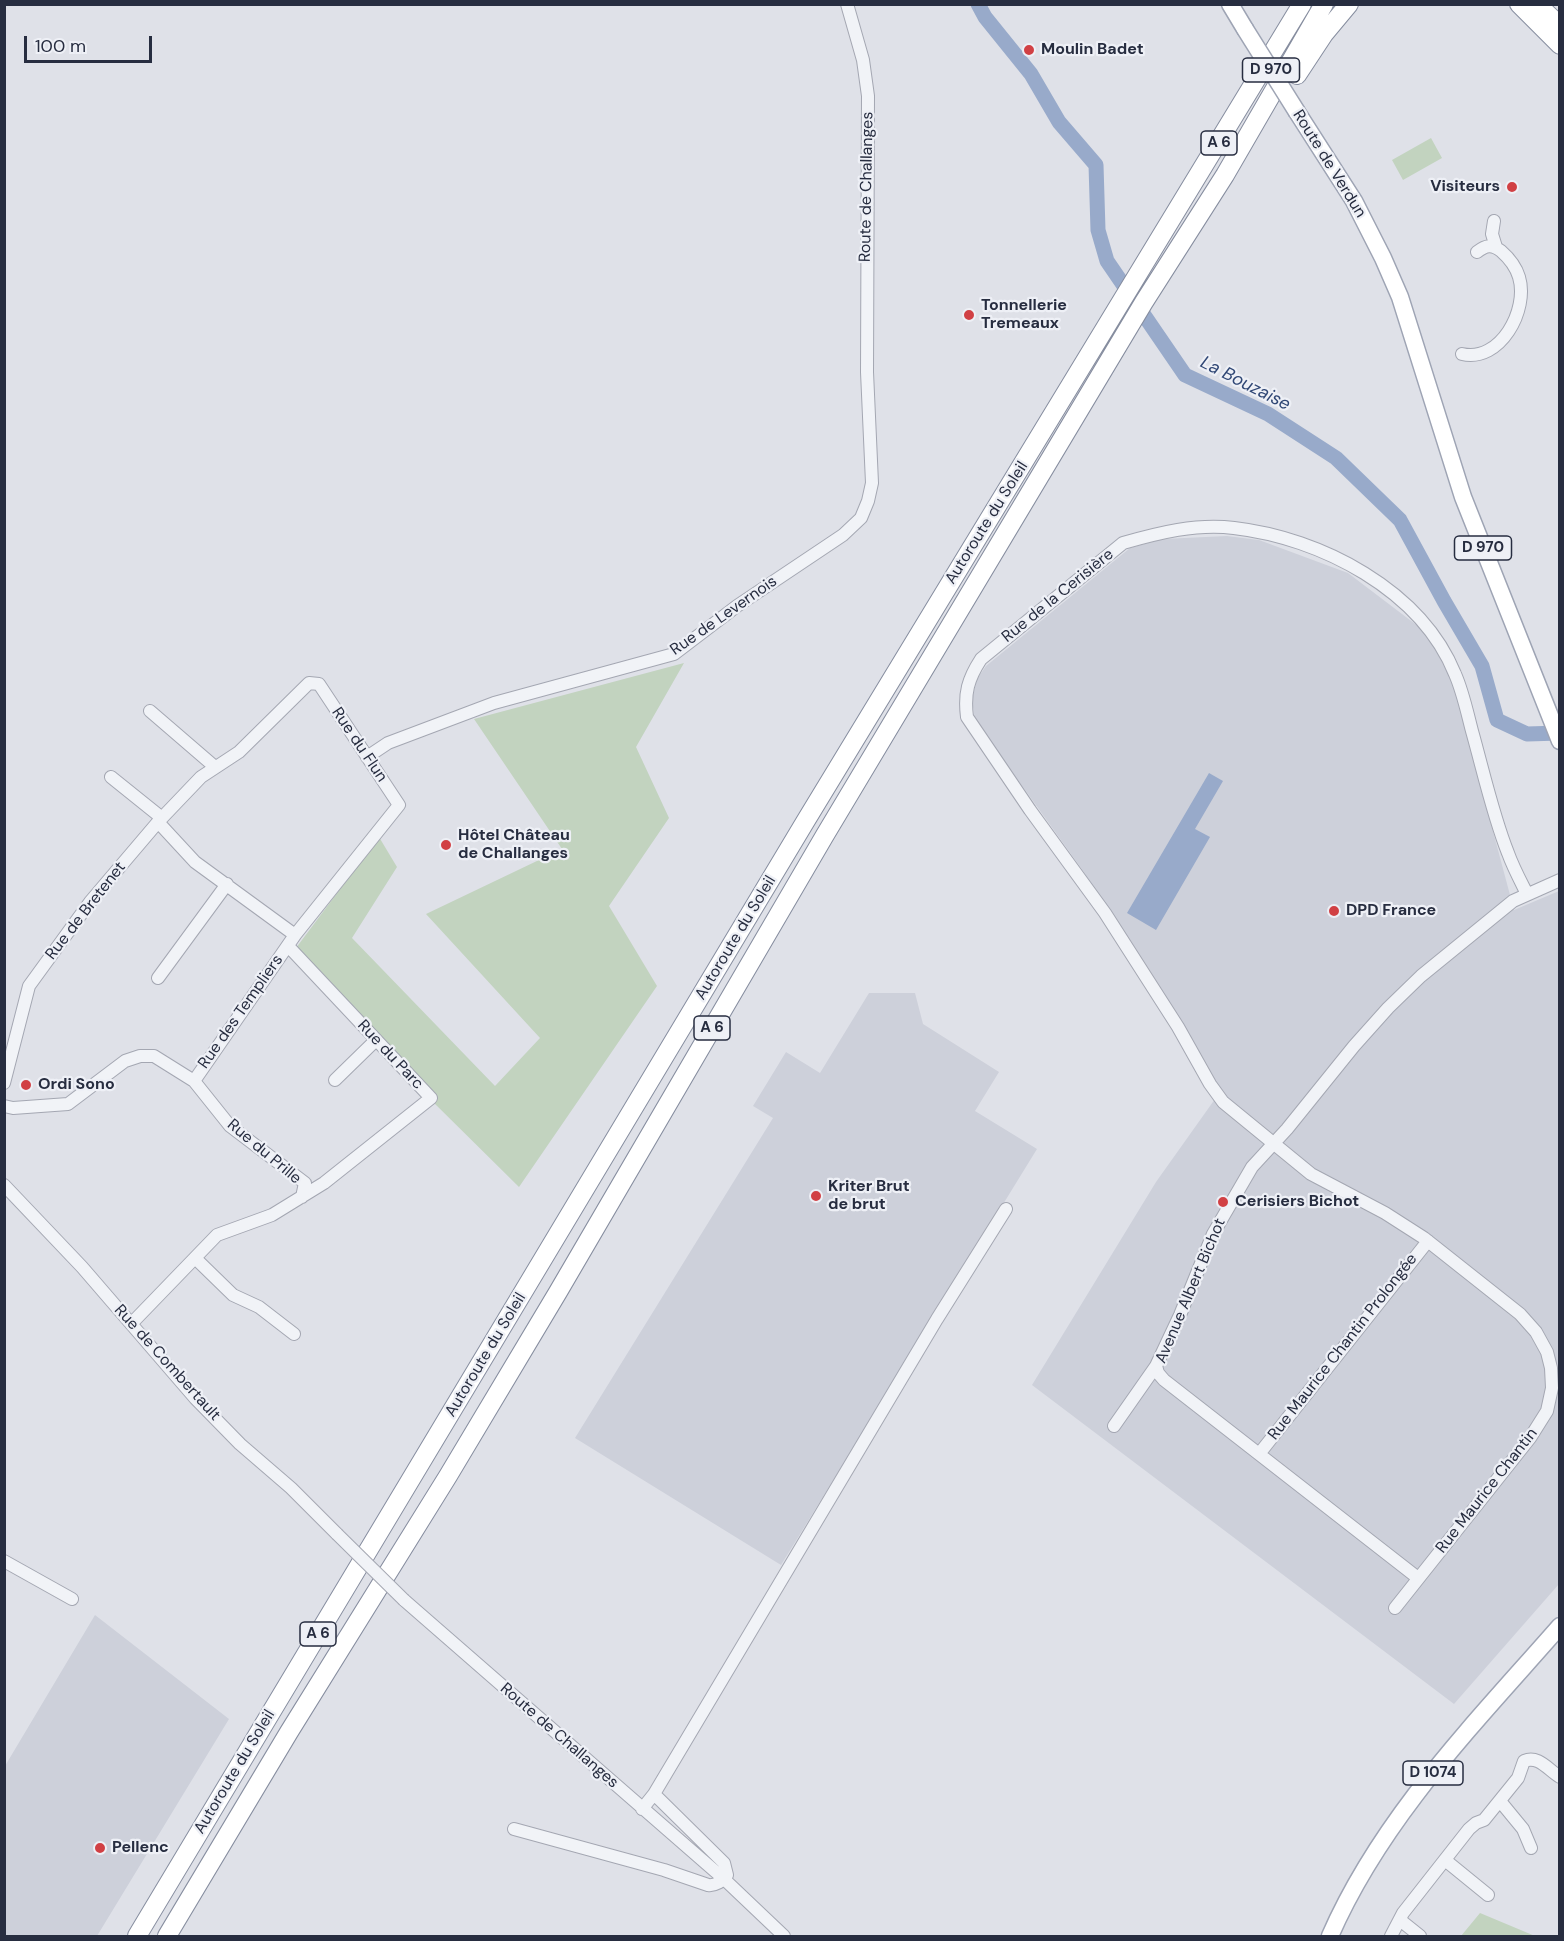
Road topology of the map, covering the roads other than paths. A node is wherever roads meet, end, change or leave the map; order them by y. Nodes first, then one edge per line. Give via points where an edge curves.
1 (847, 4) edge
2 (1230, 4) edge
3 (1302, 4) edge
4 (1324, 4) edge
5 (1349, 4) edge
6 (1519, 4) edge
7 (1535, 4) edge
8 (1548, 4) edge
9 (1560, 25) edge
10 (1560, 39) edge
11 (1560, 45) edge
12 (1225, 175) junction
13 (1494, 221) dead end
14 (1496, 247) junction
15 (1477, 252) dead end
16 (1462, 354) dead end
17 (867, 372) joint
18 (319, 684) joint
19 (150, 711) dead end
20 (1560, 741) edge
21 (367, 757) junction
22 (215, 767) junction
23 (111, 777) dead end
24 (399, 805) joint
25 (160, 820) junction
26 (1560, 880) edge
27 (227, 884) junction
28 (1527, 894) junction
29 (291, 940) junction
30 (158, 978) dead end
31 (376, 1040) junction
32 (335, 1080) dead end
33 (194, 1081) junction
34 (4, 1083) edge
35 (4, 1106) edge
36 (1272, 1144) junction
37 (4, 1185) edge
38 (302, 1197) junction
39 (1006, 1209) dead end
40 (1428, 1241) junction
41 (195, 1258) junction
42 (131, 1324) junction
43 (294, 1334) dead end
44 (1156, 1365) junction
45 (1113, 1426) dead end
46 (1259, 1454) junction
47 (337, 1534) joint
48 (4, 1561) edge
49 (1418, 1578) junction
50 (72, 1599) dead end
51 (1395, 1608) dead end
52 (1560, 1626) edge
53 (1560, 1777) edge
54 (654, 1794) junction
55 (1500, 1801) junction
56 (642, 1809) junction
57 (514, 1829) dead end
58 (1531, 1848) dead end
59 (1446, 1860) junction
60 (724, 1880) junction
61 (1488, 1895) dead end
62 (1400, 1920) junction
63 (137, 1936) edge
64 (167, 1936) edge
65 (784, 1936) edge
66 (1330, 1936) edge
67 (1390, 1936) edge
68 (1420, 1936) edge

1 - 17 street, Route de Challanges via 863,60 868,96
2 - 20 main road, Route de Verdun / D 970, bridge via 1354,201 1383,258 1400,297 1463,497
3 - 63 highway, Autoroute du Soleil / A 6 via 805,822
4 - 12 highway, Autoroute du Soleil / A 6
5 - 12 highway via 1324,34 1248,152
6 - 11 highway
7 - 9 highway
7 - 10 highway
8 - 9 highway
12 - 64 highway, Autoroute du Soleil / A 6 via 1144,302 448,1476
13 - 14 street
14 - 15 street via 1487,245
14 - 16 street via 1508,257 1520,278 1516,315 1494,347 1478,355
17 - 21 street, Rue de Levernois via 872,483 861,518 843,535 674,654 494,703 388,743
18 - 21 street, Rue du Flun
18 - 22 street, Rue de Bretenet via 309,683 239,752
19 - 22 street
21 - 24 street, Rue du Flun
22 - 25 street, Rue de Bretenet
23 - 25 street, Rue du Parc
24 - 29 street, Rue des Templiers
25 - 27 street, Rue du Parc via 195,862
25 - 34 street, Rue de Bretenet via 90,902 29,986
26 - 28 street
27 - 29 street, Rue du Parc
27 - 30 street
28 - 36 street, Avenue Albert Bichot via 1513,901 1421,976 1361,1038
28 - 36 street, Rue de la Cerisière via 1507,852 1455,674 1431,631 1395,595 1358,568 1319,550 1266,533 1233,528 1193,528 1123,543 981,659 970,677 965,701 967,717 1105,913 1210,1084 1223,1101
29 - 31 street, Rue du Parc
29 - 33 street, Rue des Templiers
31 - 32 street
31 - 38 street, Rue du Parc via 431,1098
33 - 35 street, Rue des Templiers via 154,1056 140,1056 124,1061 68,1104
33 - 38 street, Rue du Prille via 230,1126 305,1183
36 - 40 street, Rue Maurice Chantin via 1311,1174
36 - 44 street, Avenue Albert Bichot via 1252,1167 1213,1234
37 - 42 street, Rue de Combertault
38 - 41 street via 272,1215 217,1235
39 - 54 street
40 - 46 street, Rue Maurice Chantin Prolongée
40 - 49 street, Rue Maurice Chantin via 1520,1314 1536,1332 1547,1352 1552,1388 1547,1411 1530,1438
41 - 42 street
41 - 43 street via 233,1295 259,1307
42 - 47 street, Rue de Combertault via 240,1444
44 - 45 street
44 - 46 street, Avenue Albert Bichot via 1164,1380
46 - 49 street, Avenue Albert Bichot
47 - 56 street, Route de Challanges, bridge via 404,1600
48 - 50 street
49 - 51 street, Rue Maurice Chantin
52 - 66 main road, D 1074 via 1398,1817 1362,1872
53 - 55 street via 1530,1758 1524,1761 1518,1778
54 - 56 street
54 - 60 street via 724,1863
55 - 58 street via 1523,1829
55 - 59 street via 1484,1820 1469,1829
56 - 60 street, Route de Challanges
57 - 60 street via 664,1869 708,1885
59 - 61 street
59 - 62 street
60 - 65 street, Route de Challanges
62 - 67 street
62 - 68 street

